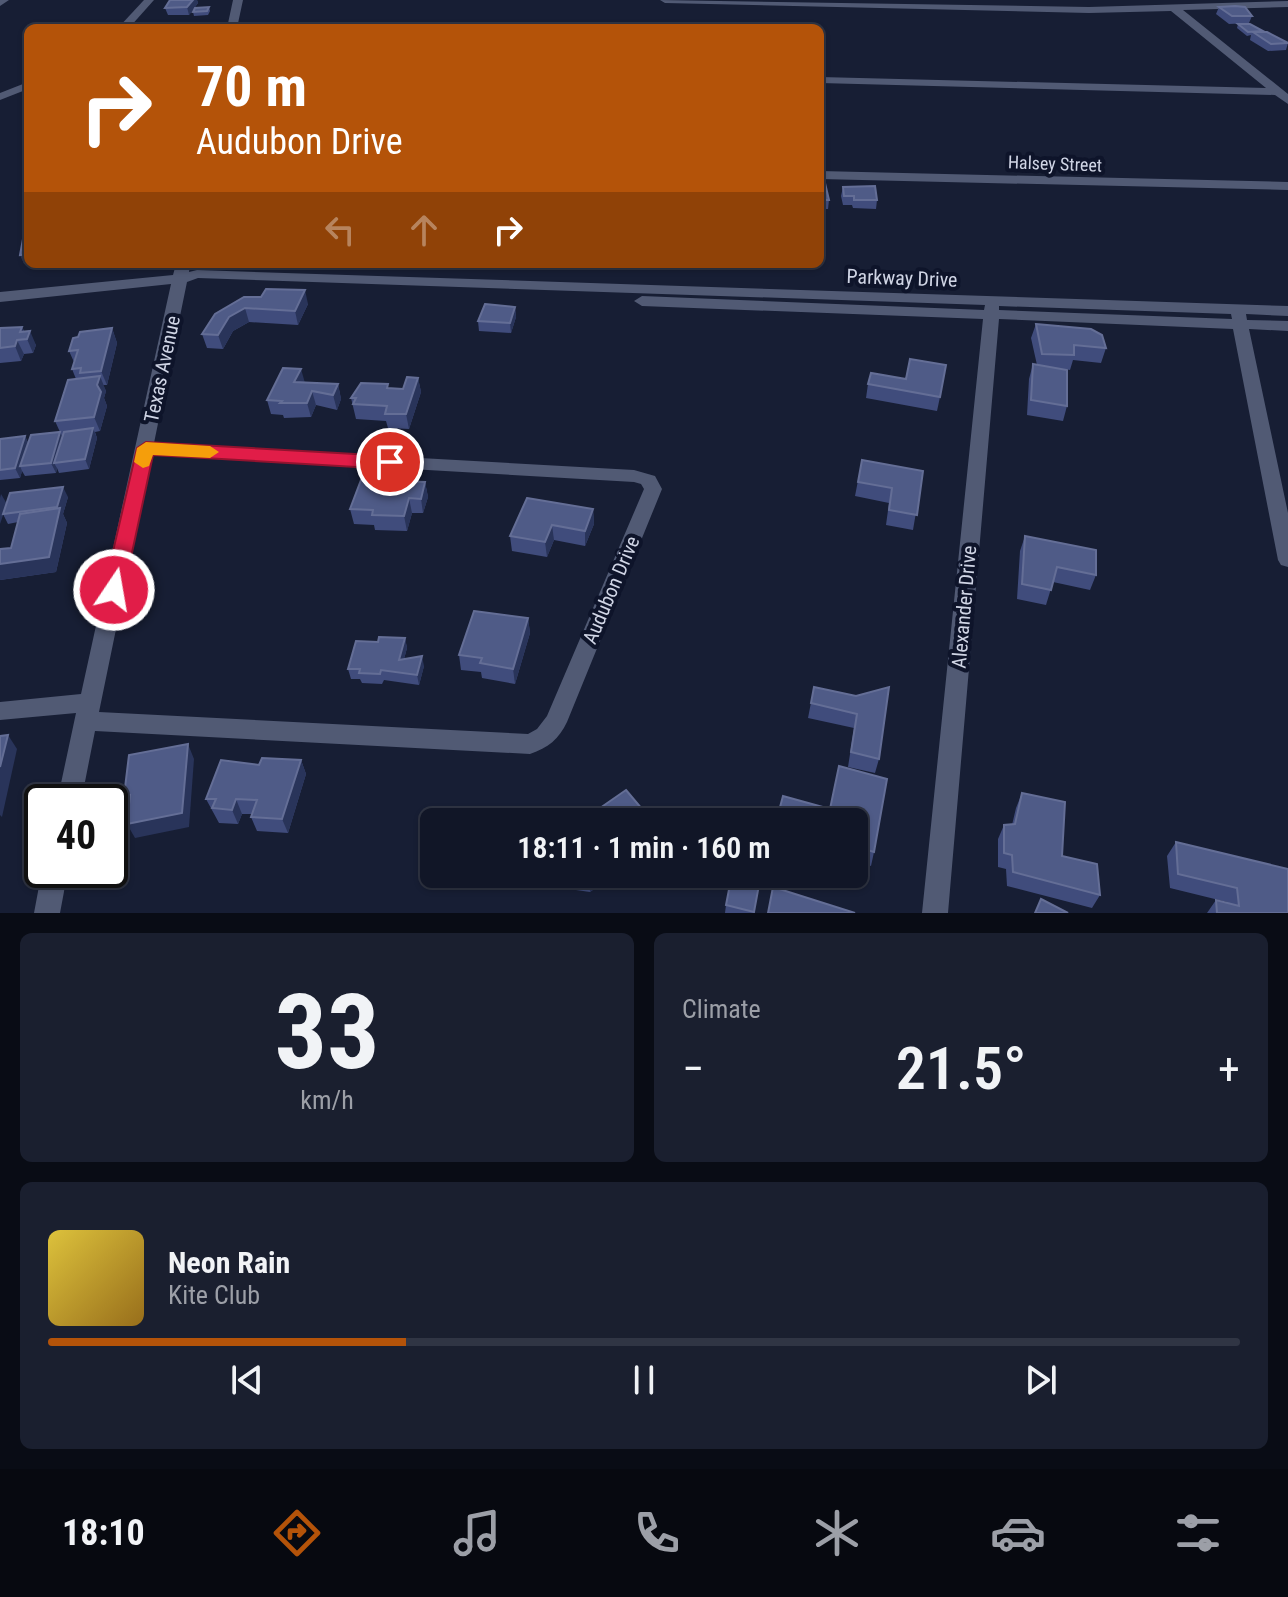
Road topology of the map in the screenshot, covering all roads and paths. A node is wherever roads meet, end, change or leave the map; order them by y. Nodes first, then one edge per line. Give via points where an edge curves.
1 (149, 0) edge
2 (238, 0) edge
3 (665, 0) edge
4 (672, 0) edge
5 (1081, 0) edge
6 (797, 1) edge
7 (1288, 4) edge
8 (1173, 7) junction
9 (1089, 10) junction
10 (127, 24) edge
11 (233, 24) edge
12 (824, 80) edge
13 (24, 87) edge
14 (1277, 92) junction
15 (0, 97) edge
16 (1288, 100) edge
17 (824, 175) edge
18 (1288, 186) edge
19 (182, 272) edge
20 (0, 297) edge
21 (992, 309) junction
22 (1288, 311) edge
23 (1238, 316) junction
24 (1288, 326) edge
25 (146, 448) junction
26 (1288, 560) edge
27 (0, 711) edge
28 (87, 712) junction
29 (73, 784) edge
30 (52, 888) edge
31 (47, 913) edge
32 (935, 913) edge

1 - 10 street
2 - 11 street
3 - 4 street
4 - 6 street
5 - 9 street
6 - 9 street
7 - 8 street
8 - 9 street
8 - 14 street
12 - 14 street
13 - 15 street
14 - 16 street
17 - 18 street, Halsey Street
19 - 20 street, Parkway Drive
19 - 21 street, Parkway Drive
19 - 25 street, Texas Avenue
21 - 23 street, Parkway Drive
21 - 32 street, Alexander Drive
22 - 23 street, Parkway Drive
23 - 24 street, Parkway Drive
23 - 26 street
25 - 28 street, Texas Avenue
25 - 28 street, Audubon Drive via 634,476 648,480 653,489 556,722 530,744
27 - 28 street
28 - 29 street, Texas Avenue
30 - 31 street

